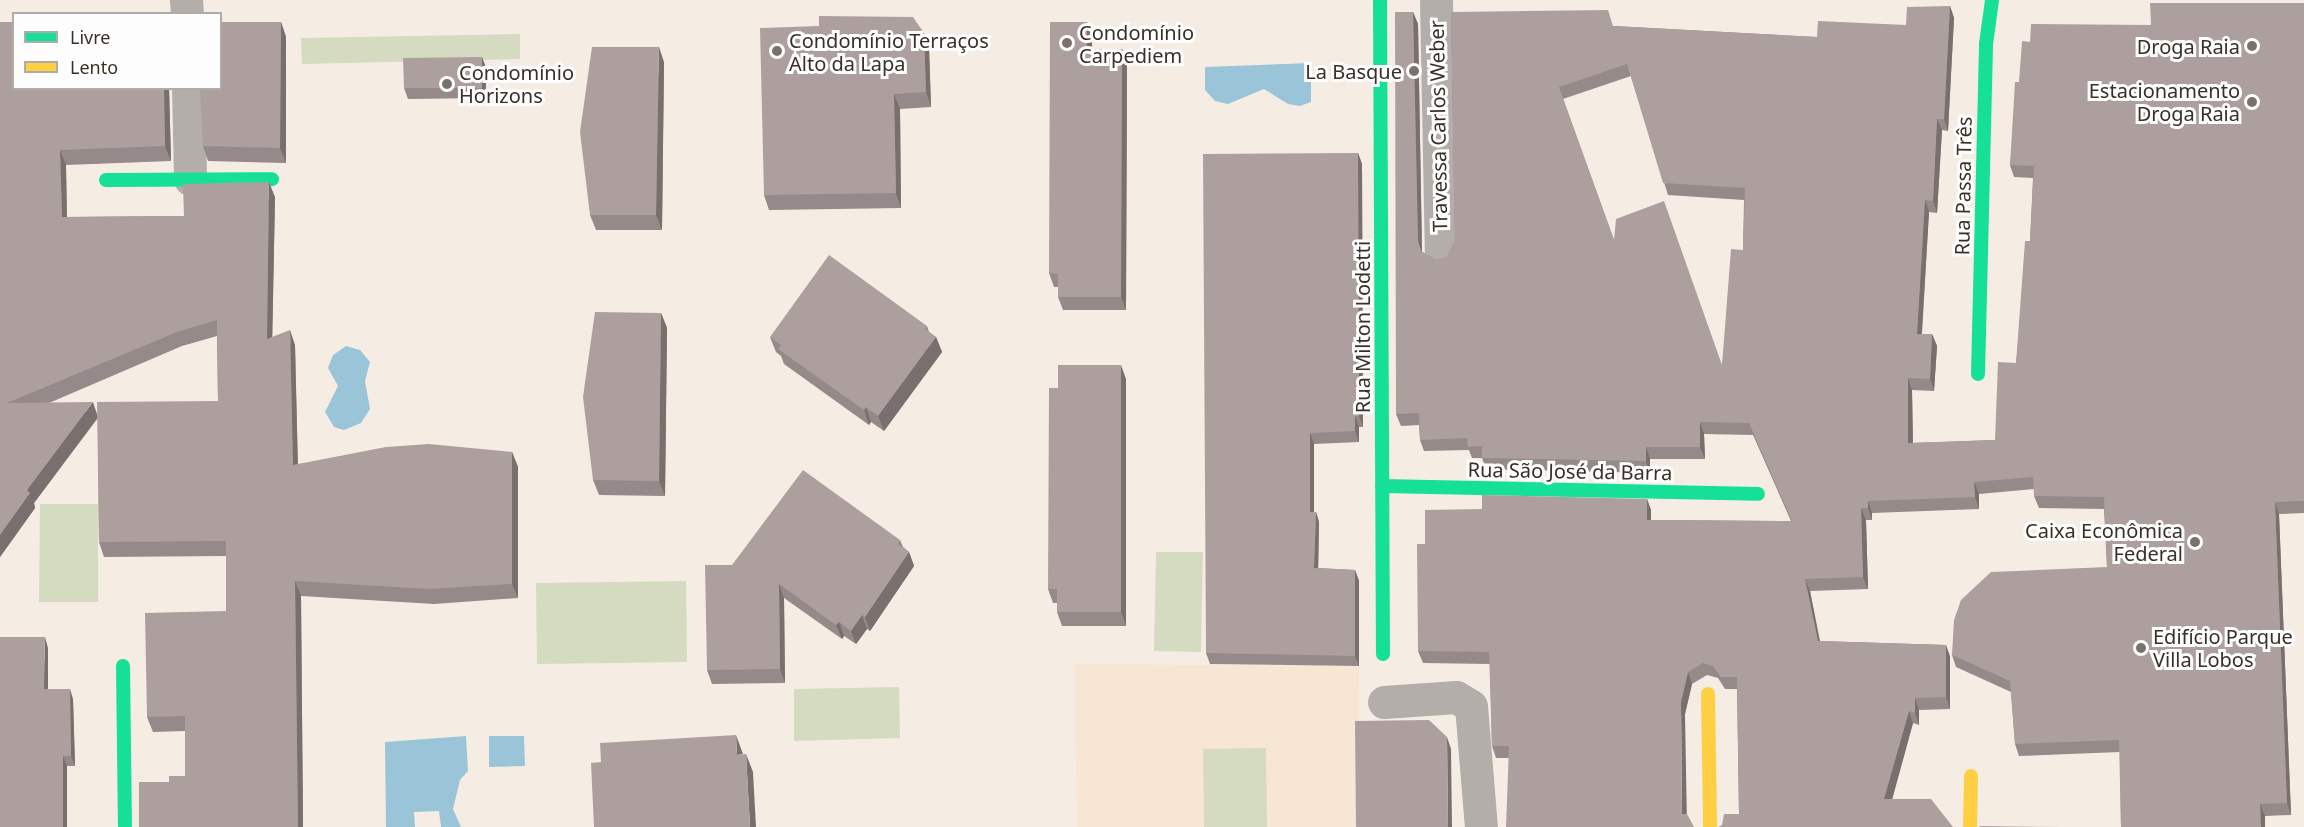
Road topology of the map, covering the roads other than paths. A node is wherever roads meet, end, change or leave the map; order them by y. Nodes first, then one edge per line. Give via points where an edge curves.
1 (1380, 0) edge
2 (1436, 0) edge
3 (1992, 0) edge
4 (188, 90) edge
5 (190, 178) junction
6 (272, 179) dead end
7 (106, 180) dead end
8 (1441, 253) dead end
9 (1978, 374) dead end
10 (1382, 486) junction
11 (1758, 494) dead end
12 (1383, 654) dead end
13 (123, 666) dead end
14 (1708, 694) dead end
15 (1384, 702) dead end
16 (1971, 776) dead end
17 (125, 827) edge
18 (1481, 827) edge
19 (1710, 827) edge
20 (1970, 827) edge

1 - 10 street, Rua Milton Lodetti
2 - 8 street, Travessa Carlos Weber
3 - 9 street, Rua Passa Três via 1986,44
4 - 5 street
5 - 6 street
5 - 7 street
10 - 11 street, Rua São José da Barra
10 - 12 street, Rua Milton Lodetti
13 - 17 street
14 - 19 street
15 - 18 street via 1456,697 1471,706
16 - 20 street

